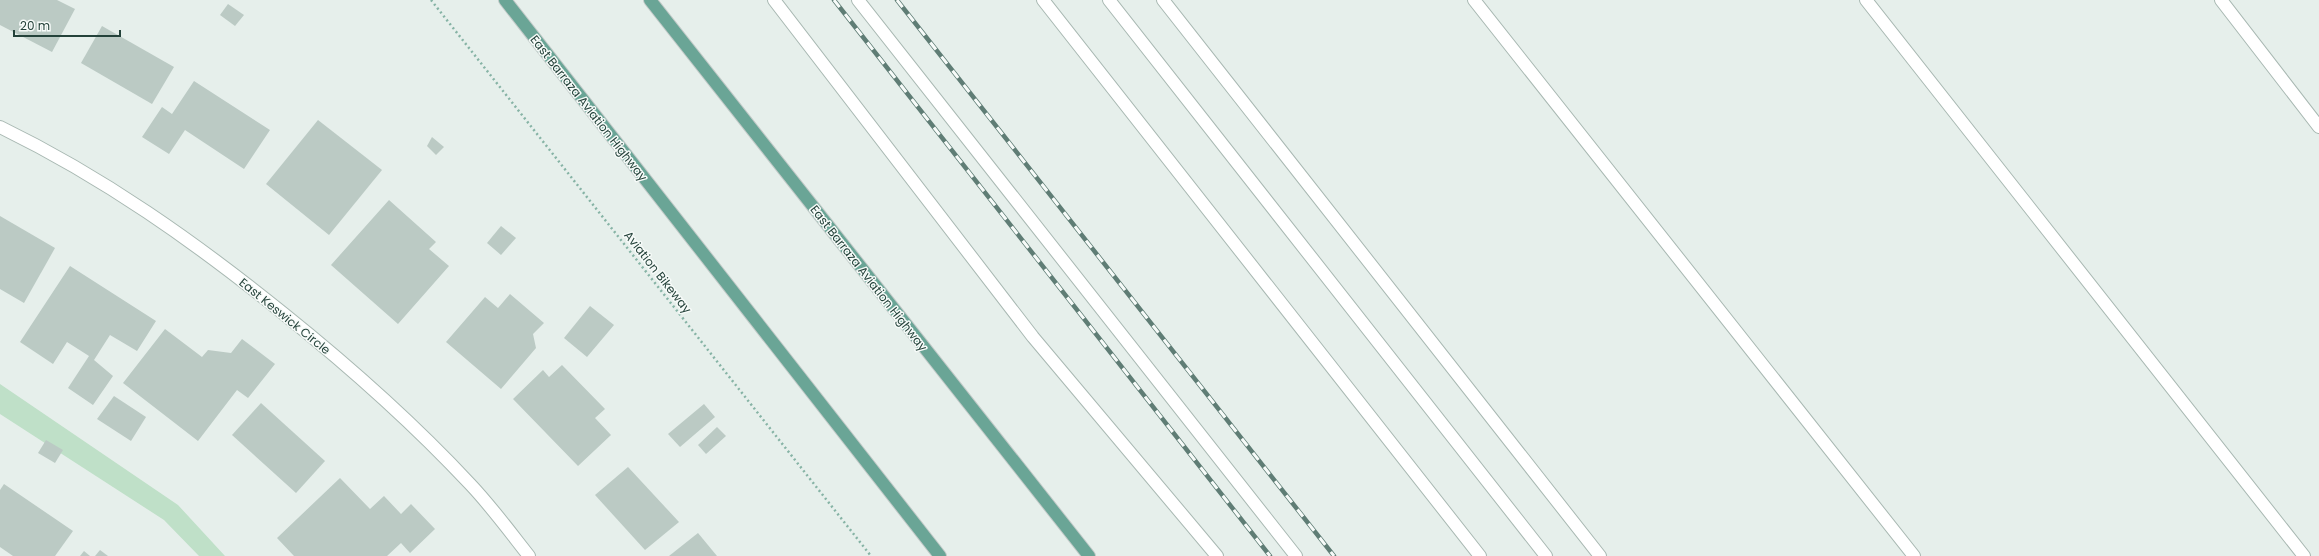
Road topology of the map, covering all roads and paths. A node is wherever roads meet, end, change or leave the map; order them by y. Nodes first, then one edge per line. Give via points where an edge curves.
1 (431, 0) edge
2 (505, 0) edge
3 (650, 0) edge
4 (774, 0) edge
5 (858, 0) edge
6 (1043, 0) edge
7 (1109, 0) edge
8 (1163, 0) edge
9 (1474, 0) edge
10 (1866, 0) edge
11 (2221, 0) edge
12 (0, 127) edge
13 (2319, 127) edge
14 (529, 556) edge
15 (871, 556) edge
16 (940, 556) edge
17 (1089, 556) edge
18 (1218, 556) edge
19 (1296, 556) edge
20 (1480, 556) edge
21 (1546, 556) edge
22 (1600, 556) edge
23 (1914, 556) edge
24 (2304, 556) edge

1 - 15 path, Aviation Bikeway
2 - 16 main road, East Barraza Aviation Highway
3 - 17 main road, East Barraza Aviation Highway
4 - 18 street via 1033,337
5 - 19 street
6 - 20 street
7 - 21 street
8 - 22 street
9 - 23 street
10 - 24 street
11 - 13 street
12 - 14 street, East Keswick Circle via 106,184 189,240 307,332 419,432 472,485

